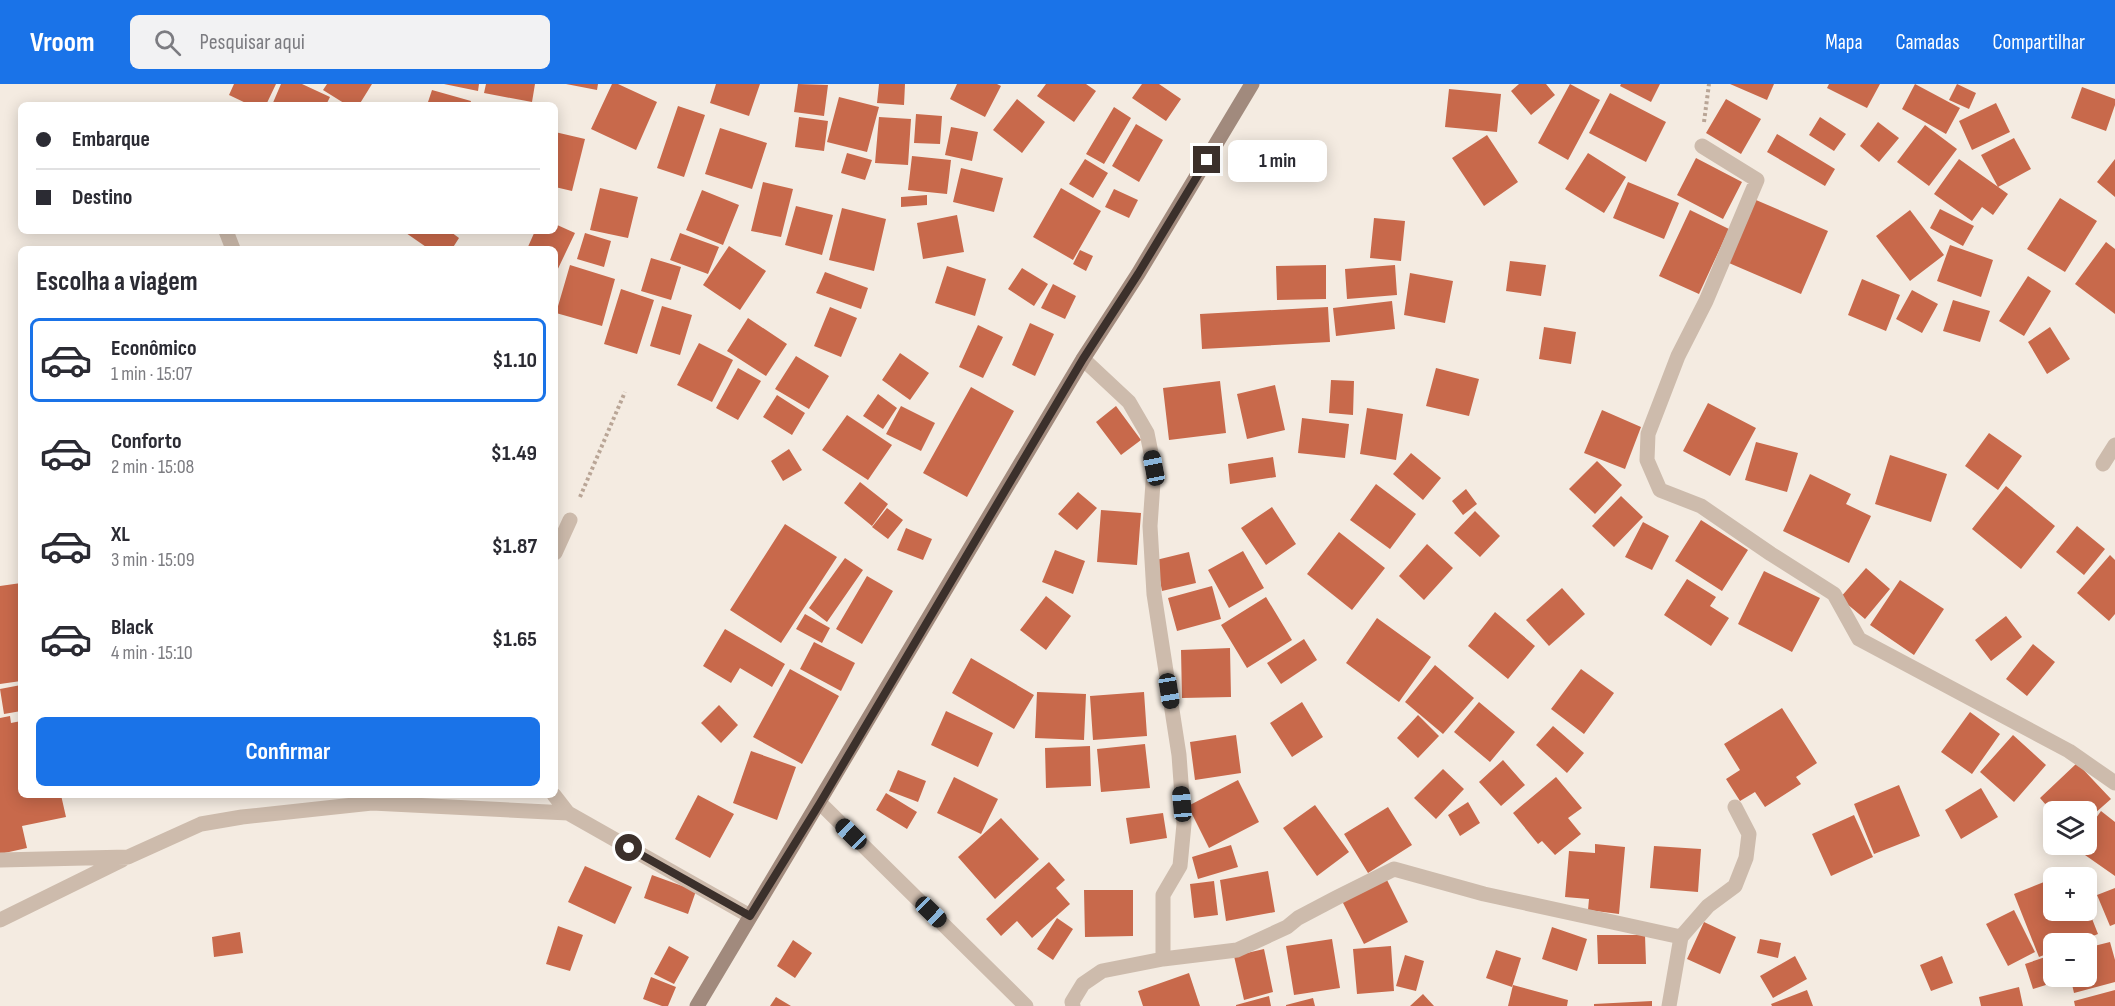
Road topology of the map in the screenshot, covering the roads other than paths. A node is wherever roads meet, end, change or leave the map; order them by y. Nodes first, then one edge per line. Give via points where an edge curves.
1 (1252, 84) edge
2 (1702, 146) road end
3 (1083, 359) junction
4 (2115, 445) edge
5 (2103, 464) dead end
6 (570, 520) road end
7 (558, 546) edge
8 (2115, 783) edge
9 (556, 798) edge
10 (820, 803) junction
11 (1735, 807) dead end
12 (568, 813) junction
13 (128, 857) junction
14 (0, 860) edge
15 (750, 916) junction
16 (0, 920) edge
17 (1681, 937) junction
18 (1163, 959) junction
19 (697, 1006) edge
20 (1026, 1006) edge
21 (1073, 1006) edge
22 (1669, 1006) edge

1 - 3 main road
2 - 8 street via 1757,180 1706,301 1678,356 1648,434 1647,460 1660,490 1701,506 1834,594 1859,639 2069,751
3 - 10 main road
3 - 18 street via 1129,402 1147,433 1154,468 1150,526 1154,594 1179,755 1184,824 1180,866 1163,895
4 - 5 street
6 - 7 street
9 - 12 street
10 - 15 main road
10 - 20 street
11 - 17 street via 1749,834 1746,858 1735,886 1708,906
12 - 13 street via 372,803 201,824
12 - 15 street
13 - 14 street
13 - 16 street
15 - 19 main road
17 - 18 street via 1484,894 1394,869 1237,951
17 - 22 street
18 - 21 street via 1102,971 1083,984

